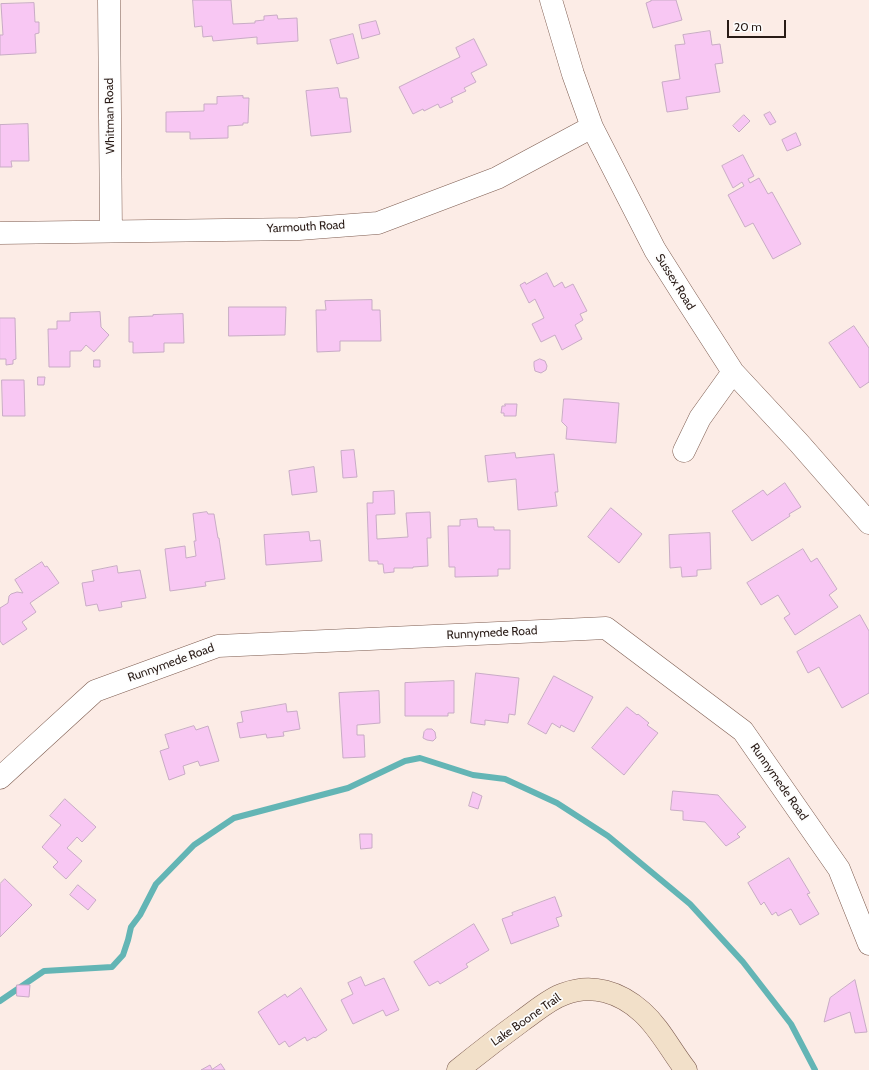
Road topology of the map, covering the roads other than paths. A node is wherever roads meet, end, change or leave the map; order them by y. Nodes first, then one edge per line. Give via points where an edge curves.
1 (109, 0) edge
2 (551, 0) edge
3 (592, 127) junction
4 (112, 231) junction
5 (0, 232) edge
6 (733, 372) junction
7 (684, 451) dead end
8 (869, 523) edge
9 (0, 778) edge
10 (869, 944) edge
11 (458, 1070) edge
12 (686, 1070) edge

1 - 4 street, Whitman Road
2 - 3 street, Sussex Road
3 - 4 street, Yarmouth Road via 497,178 378,222 299,229
3 - 6 street, Sussex Road via 656,250
4 - 5 street, Yarmouth Road
6 - 7 street via 700,418
6 - 8 street, Sussex Road
9 - 10 street, Runnymede Road via 94,691 218,646 606,628 743,732 839,869
11 - 12 street, Lake Boone Trail via 549,1001 575,990 592,989 624,998 642,1012 662,1035

